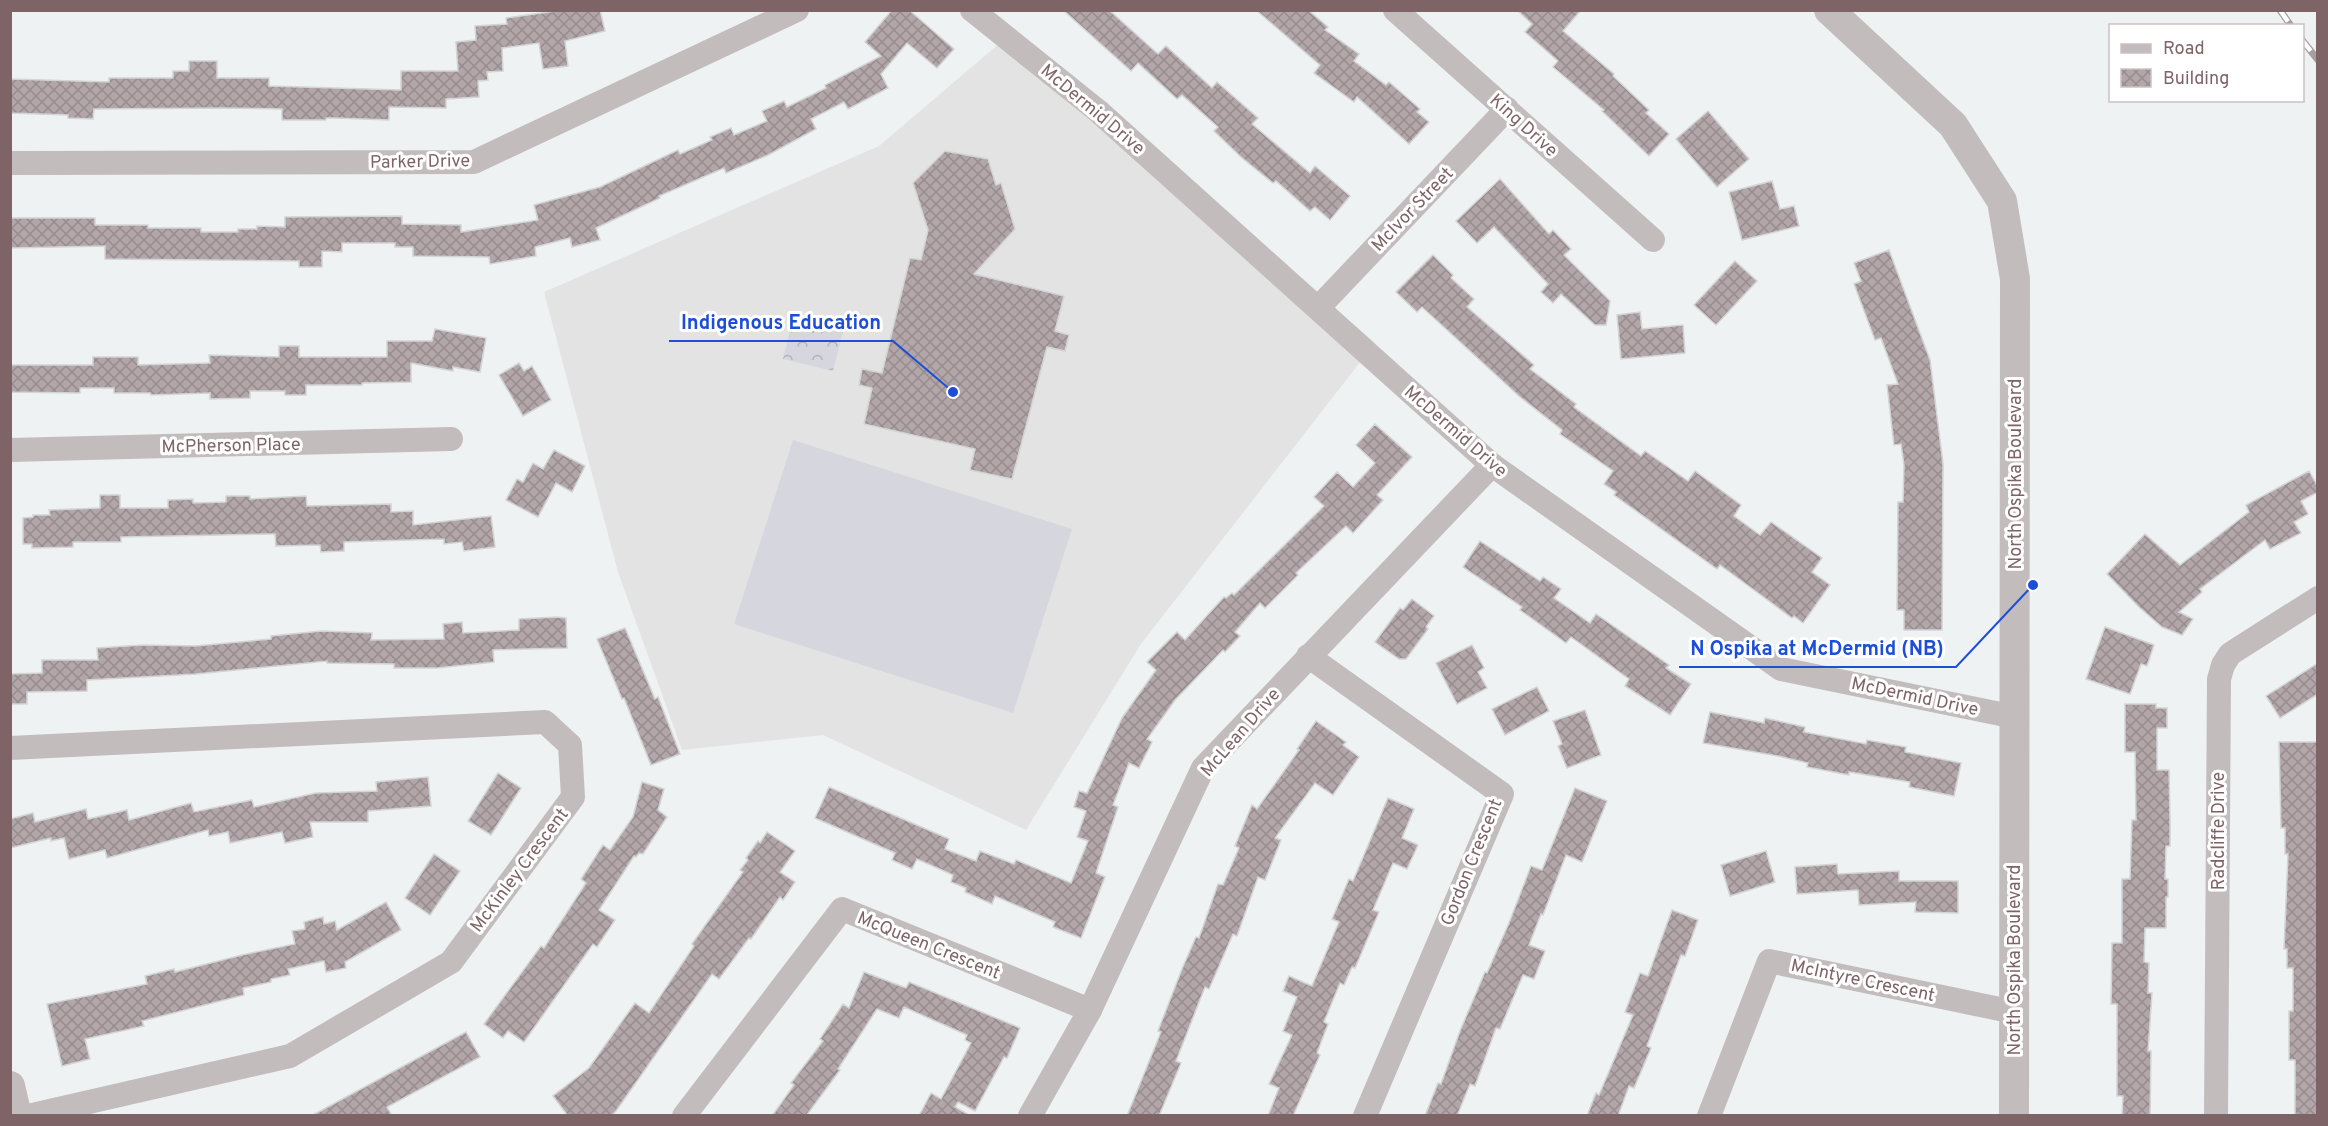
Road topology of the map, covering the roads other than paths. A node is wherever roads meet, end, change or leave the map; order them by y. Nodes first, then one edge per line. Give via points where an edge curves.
1 (797, 10) edge
2 (972, 10) edge
3 (1395, 10) edge
4 (1829, 10) edge
5 (1507, 110) junction
6 (10, 163) edge
7 (1653, 240) dead end
8 (1318, 308) junction
9 (452, 439) dead end
10 (10, 450) edge
11 (1492, 465) junction
12 (2318, 598) edge
13 (1308, 656) junction
14 (2015, 717) junction
15 (10, 748) edge
16 (1090, 1010) junction
17 (2014, 1012) junction
18 (10, 1086) edge
19 (17, 1116) edge
20 (28, 1116) edge
21 (684, 1116) edge
22 (1030, 1116) edge
23 (1365, 1116) edge
24 (1708, 1116) edge
25 (2014, 1116) edge
26 (2216, 1116) edge

1 - 6 street, Parker Drive via 474,162
2 - 8 street, McDermid Drive via 1098,111
3 - 5 street, King Drive
4 - 14 street, North Ospika Boulevard via 1953,125 2002,201 2015,279
5 - 7 street, King Drive
5 - 8 street, McIvor Street
8 - 11 street, McDermid Drive
9 - 10 street, McPherson Place
11 - 13 street, McLean Drive
11 - 14 street, McDermid Drive via 1781,669
12 - 26 street, Radcliffe Drive via 2230,654 2219,679
13 - 16 street, McLean Drive via 1203,768
13 - 23 street, Gordon Crescent via 1502,794
14 - 17 street, North Ospika Boulevard
15 - 20 street, McKinley Crescent via 545,722 570,745 572,766 573,797 451,962 290,1056
16 - 21 street, McQueen Crescent via 842,909
16 - 22 street, McLean Drive
17 - 24 street, McIntyre Crescent via 1769,961
17 - 25 street, North Ospika Boulevard
18 - 19 street

